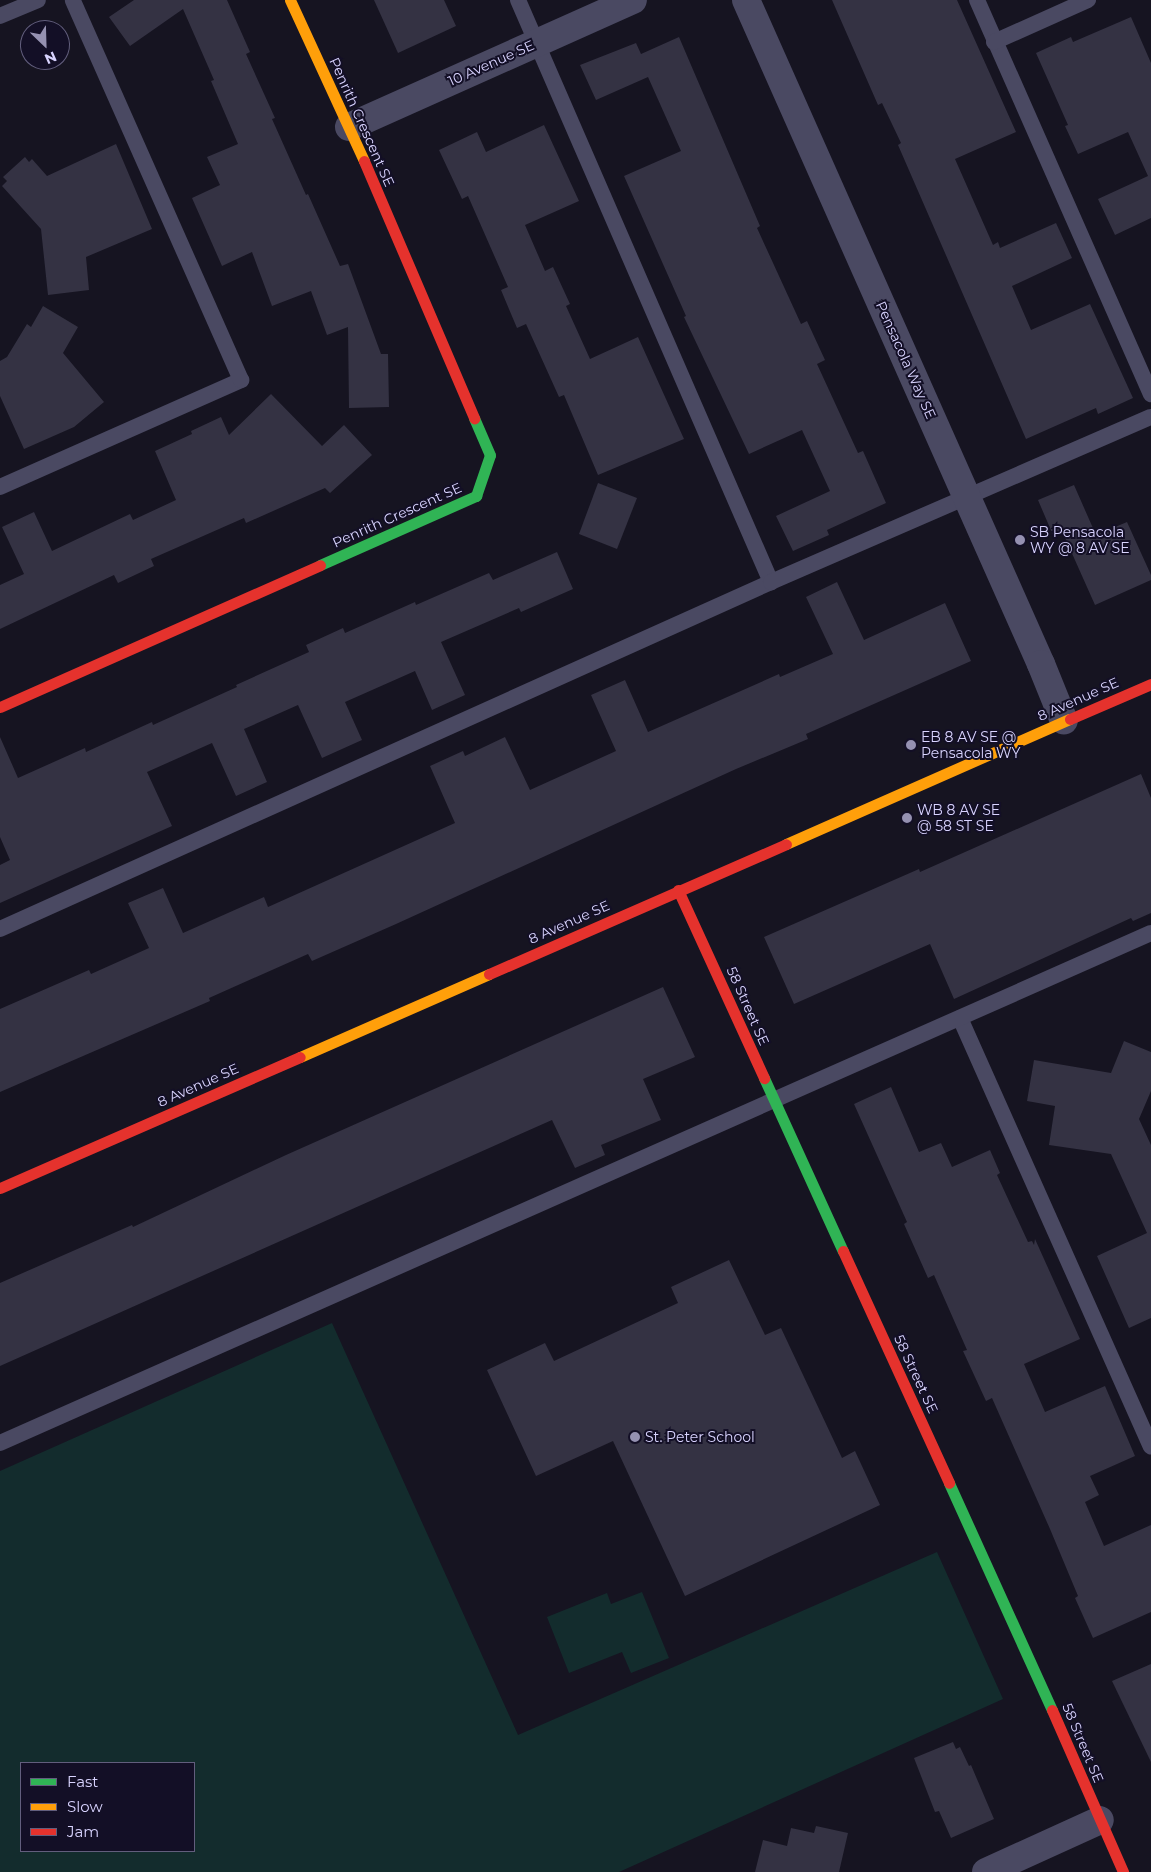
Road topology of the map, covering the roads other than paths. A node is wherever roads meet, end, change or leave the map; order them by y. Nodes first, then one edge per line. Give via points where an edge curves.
1 (38, 0) edge
2 (73, 0) edge
3 (290, 0) edge
4 (518, 0) edge
5 (633, 0) edge
6 (746, 0) edge
7 (977, 0) edge
8 (1088, 0) edge
9 (0, 16) edge
10 (537, 42) junction
11 (994, 42) junction
12 (349, 127) junction
13 (1151, 394) edge
14 (1151, 417) edge
15 (0, 487) edge
16 (967, 496) junction
17 (771, 582) junction
18 (1151, 684) edge
19 (0, 707) edge
20 (1064, 721) junction
21 (678, 890) junction
22 (0, 929) edge
23 (1151, 934) edge
24 (960, 1018) junction
25 (774, 1102) junction
26 (0, 1188) edge
27 (0, 1443) edge
28 (1151, 1446) edge
29 (1100, 1820) junction
30 (986, 1872) edge
31 (1123, 1872) edge

1 - 9 lane
2 - 15 lane via 241,380
3 - 12 street, Penrith Crescent SE
4 - 10 lane
5 - 10 street, 10 Avenue SE
6 - 16 street, Pensacola Way SE
7 - 11 lane
8 - 11 lane
10 - 12 street, 10 Avenue SE
10 - 17 lane
11 - 13 lane
12 - 19 street, Penrith Crescent SE via 490,455 476,496
14 - 16 lane
16 - 17 lane
16 - 20 street, Pensacola Way SE
17 - 22 lane
18 - 20 street, 8 Avenue SE
20 - 21 street, 8 Avenue SE
21 - 25 street, 58 Street SE
21 - 26 street, 8 Avenue SE
23 - 24 lane
24 - 25 lane
24 - 28 lane
25 - 27 lane
25 - 29 street, 58 Street SE via 1036,1671
29 - 30 street
29 - 31 street, 58 Street SE

